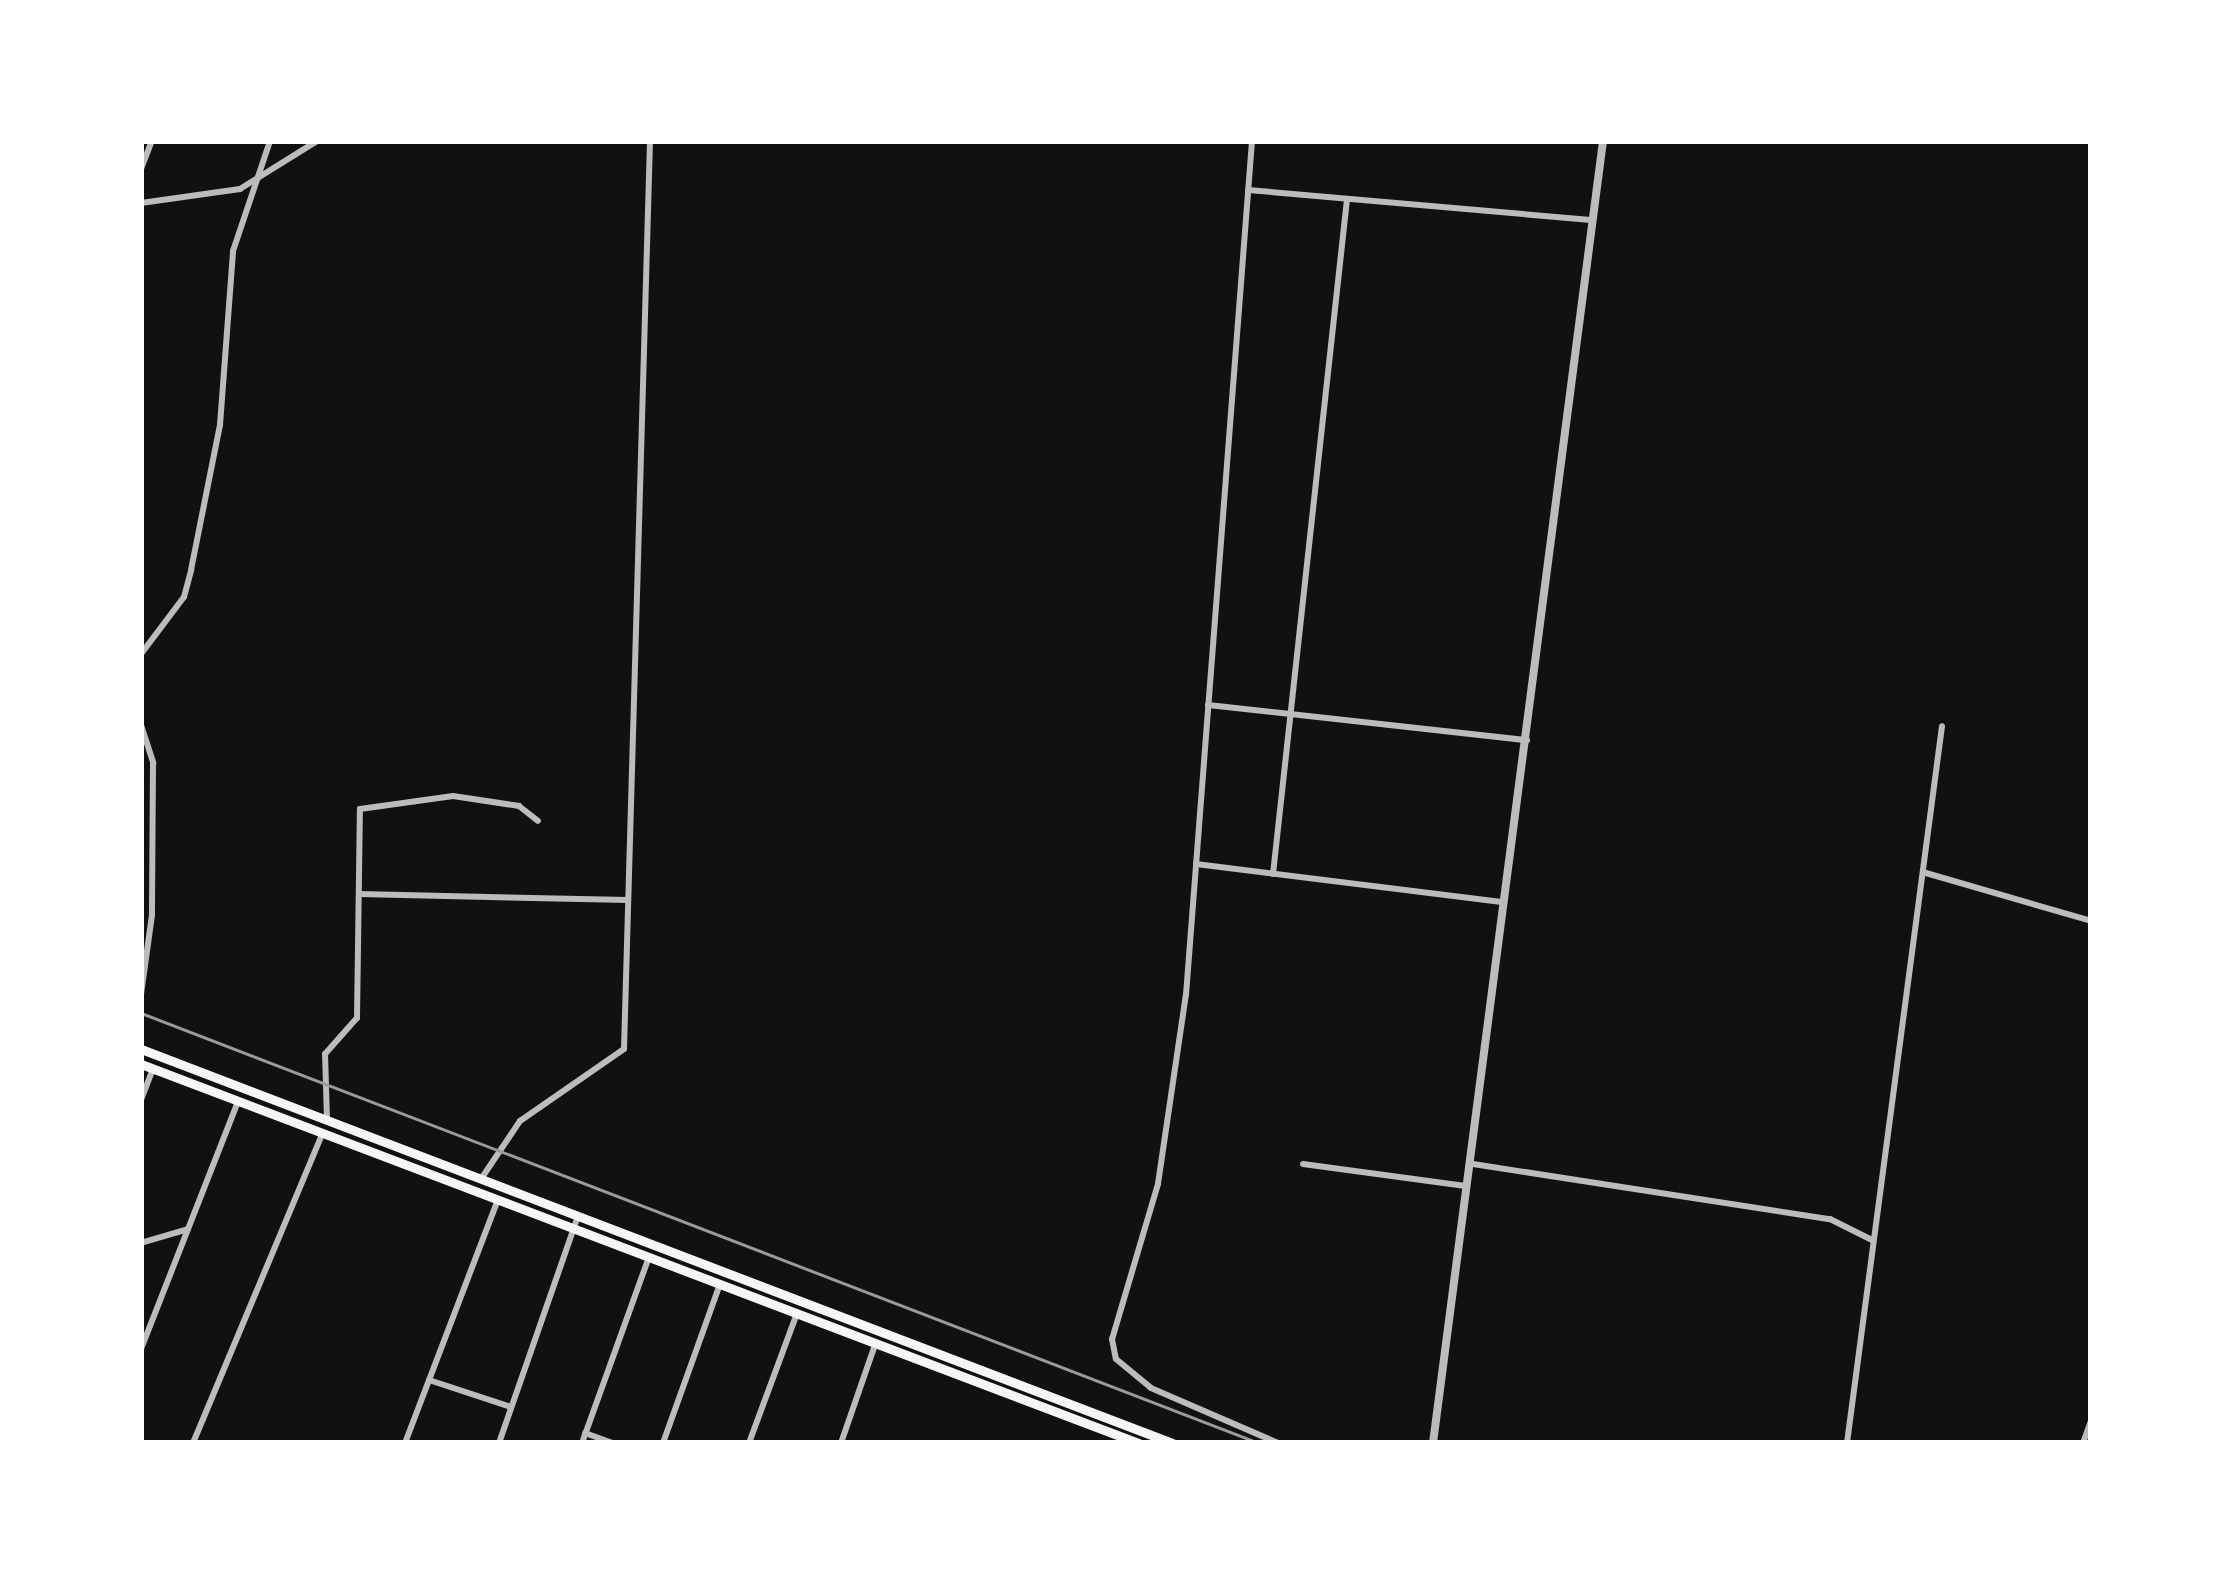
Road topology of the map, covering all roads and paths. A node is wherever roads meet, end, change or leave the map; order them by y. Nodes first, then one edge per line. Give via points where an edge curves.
1 (152, 141) edge
2 (270, 141) edge
3 (316, 141) edge
4 (650, 141) edge
5 (1252, 141) edge
6 (1603, 141) edge
7 (141, 169) edge
8 (260, 179) junction
9 (1248, 190) junction
10 (1347, 199) junction
11 (141, 202) edge
12 (1591, 220) junction
13 (145, 640) edge
14 (141, 654) edge
15 (1208, 705) junction
16 (1291, 714) junction
17 (141, 725) edge
18 (1942, 725) dead end
19 (1527, 740) junction
20 (538, 821) dead end
21 (1196, 864) junction
22 (1926, 873) junction
23 (1274, 874) junction
24 (359, 894) junction
25 (628, 900) junction
26 (1506, 902) junction
27 (2091, 921) edge
28 (141, 994) edge
29 (141, 1049) edge
30 (141, 1064) edge
31 (153, 1068) junction
32 (141, 1100) edge
33 (238, 1102) junction
34 (327, 1120) junction
35 (322, 1134) junction
36 (1303, 1164) dead end
37 (1473, 1164) junction
38 (481, 1179) junction
39 (2091, 1180) edge
40 (1470, 1186) junction
41 (498, 1199) junction
42 (578, 1216) junction
43 (2091, 1227) edge
44 (188, 1229) junction
45 (574, 1229) junction
46 (1872, 1240) junction
47 (141, 1243) edge
48 (649, 1257) junction
49 (720, 1284) junction
50 (797, 1313) junction
51 (874, 1345) junction
52 (141, 1349) edge
53 (429, 1380) junction
54 (512, 1407) junction
55 (2091, 1421) edge
56 (1108, 1431) junction
57 (585, 1432) junction
58 (193, 1443) edge
59 (405, 1443) edge
60 (499, 1443) edge
61 (582, 1443) edge
62 (613, 1443) edge
63 (663, 1443) edge
64 (749, 1443) edge
65 (841, 1443) edge
66 (1104, 1443) edge
67 (1138, 1443) edge
68 (1172, 1443) edge
69 (1278, 1443) edge
70 (1433, 1443) edge
71 (1847, 1443) edge
72 (2083, 1443) edge

1 - 7 street
2 - 8 street
3 - 8 street
4 - 25 street
5 - 9 street
6 - 12 street
8 - 11 street via 215,194
8 - 13 street via 233,251 220,425 191,570 184,597
9 - 10 street
9 - 15 street
10 - 12 street
10 - 16 street
12 - 19 street
13 - 14 street
15 - 16 street
15 - 21 street
16 - 19 street
16 - 23 street
17 - 28 street via 153,763 152,915
18 - 22 street
19 - 26 street
20 - 24 street via 496,800 370,802 360,809
21 - 23 street
21 - 69 street via 1158,1184 1112,1339 1116,1359 1150,1388
22 - 27 street
22 - 46 street
23 - 26 street
24 - 25 street
24 - 34 street via 357,1018 325,1054
25 - 38 street via 624,1049 520,1120
26 - 37 street
29 - 34 main road
30 - 31 main road
31 - 32 street
31 - 33 main road
33 - 35 main road
33 - 44 street
34 - 38 main road
35 - 41 main road
35 - 58 street
36 - 40 street
37 - 40 street
37 - 46 street via 1830,1219
38 - 42 main road
39 - 43 street
40 - 70 street
41 - 45 main road
41 - 53 street
42 - 45 street
42 - 68 main road
44 - 47 street
44 - 52 street
45 - 48 main road
45 - 54 street
46 - 71 street
48 - 49 main road
48 - 57 street
49 - 50 main road
49 - 63 street
50 - 51 main road
50 - 64 street
51 - 56 main road
51 - 65 street
53 - 54 street
53 - 59 street
54 - 60 street
55 - 72 street
56 - 66 street
56 - 67 main road
57 - 61 street
57 - 62 street

